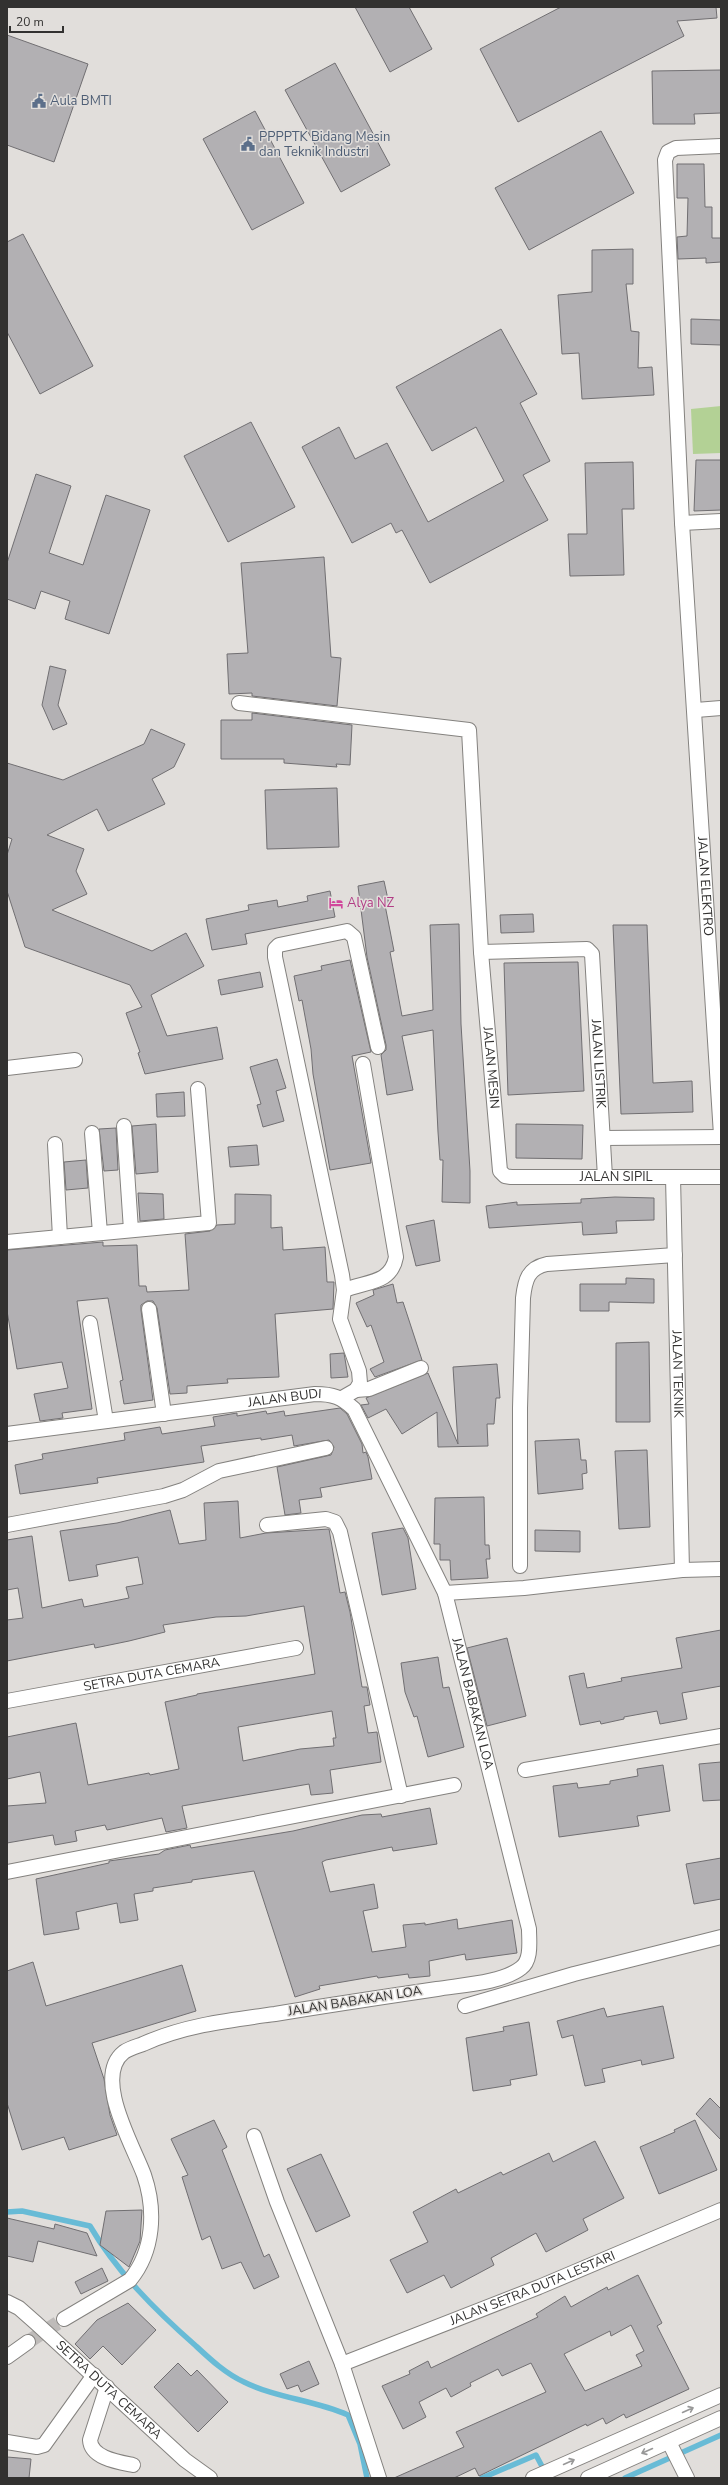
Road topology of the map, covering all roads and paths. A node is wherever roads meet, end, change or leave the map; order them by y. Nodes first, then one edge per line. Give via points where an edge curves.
1 (721, 146) edge
2 (721, 521) edge
3 (682, 523) junction
4 (239, 703) dead end
5 (721, 708) edge
6 (696, 710) junction
7 (481, 952) junction
8 (378, 1047) dead end
9 (75, 1060) dead end
10 (363, 1064) dead end
11 (7, 1068) edge
12 (198, 1089) dead end
13 (124, 1126) dead end
14 (92, 1133) dead end
15 (721, 1136) edge
16 (603, 1138) junction
17 (55, 1144) dead end
18 (511, 1177) joint
19 (605, 1177) junction
20 (673, 1177) junction
21 (721, 1177) edge
22 (131, 1230) junction
23 (100, 1233) junction
24 (60, 1237) junction
25 (7, 1242) edge
26 (675, 1255) junction
27 (344, 1290) junction
28 (149, 1309) dead end
29 (90, 1323) dead end
30 (421, 1368) dead end
31 (356, 1390) junction
32 (342, 1398) junction
33 (164, 1414) junction
34 (106, 1421) junction
35 (7, 1432) edge
36 (326, 1448) dead end
37 (7, 1525) edge
38 (267, 1525) dead end
39 (520, 1566) dead end
40 (721, 1569) edge
41 (682, 1570) junction
42 (445, 1593) junction
43 (296, 1648) dead end
44 (7, 1701) edge
45 (721, 1736) edge
46 (525, 1770) dead end
47 (454, 1785) dead end
48 (401, 1796) junction
49 (7, 1872) edge
50 (721, 1937) edge
51 (465, 2006) dead end
52 (254, 2136) dead end
53 (721, 2210) edge
54 (7, 2302) edge
55 (64, 2319) tunnel mouth
56 (28, 2342) tunnel mouth
57 (7, 2357) edge
58 (342, 2364) junction
59 (94, 2375) junction
60 (107, 2388) junction
61 (721, 2395) edge
62 (721, 2418) edge
63 (7, 2442) edge
64 (669, 2442) junction
65 (133, 2465) dead end
66 (210, 2478) edge
67 (379, 2478) edge
68 (533, 2478) edge
69 (588, 2478) edge
70 (687, 2478) edge

1 - 3 street, JALAN ELEKTRO via 676,148 668,152 664,160
2 - 3 street
3 - 6 street, JALAN ELEKTRO
4 - 7 street via 469,730
5 - 6 street
6 - 15 street, JALAN ELEKTRO
7 - 16 street, JALAN LISTRIK via 590,950 593,958
7 - 18 street, JALAN MESIN via 500,1171
8 - 27 street via 354,937 347,931 279,945 275,949
9 - 11 street
10 - 27 street via 396,1257 394,1269 384,1278
12 - 22 street via 209,1223
13 - 22 street
14 - 23 street
15 - 16 street
16 - 19 street, JALAN LISTRIK
17 - 24 street
18 - 19 street, JALAN SIPIL
19 - 20 street, JALAN SIPIL
20 - 21 street, JALAN SIPIL
20 - 26 street, JALAN TEKNIK
22 - 23 street
23 - 24 street
24 - 25 street
26 - 39 street via 547,1264 539,1265 529,1273 523,1298
26 - 41 street, JALAN TEKNIK
27 - 31 street via 340,1319 359,1371 360,1383
28 - 33 street
29 - 34 street
30 - 31 street via 369,1389
31 - 32 street
32 - 33 street, JALAN BUDI via 330,1394 315,1394
32 - 42 street via 354,1409
33 - 34 street, JALAN BUDI
34 - 35 street, JALAN BUDI
36 - 37 street via 219,1471 183,1490 164,1496
38 - 48 street via 326,1519 335,1522 340,1532
40 - 41 street
41 - 42 street via 524,1588
42 - 55 street, JALAN BABAKAN LOA via 529,1929 528,1956 523,1967 510,1975 466,1984 213,2023 163,2035 125,2052 114,2067 113,2090 121,2121 145,2176 152,2221 148,2245 138,2271 130,2280
43 - 44 street, SETRA DUTA CEMARA
45 - 46 street
47 - 48 street
48 - 49 street
50 - 51 street via 574,1974
52 - 58 street via 277,2202
53 - 58 street, JALAN SETRA DUTA LESTARI via 538,2287
54 - 59 street, SETRA DUTA CEMARA via 19,2308
56 - 57 street
58 - 67 street
59 - 60 street, SETRA DUTA CEMARA
59 - 63 street via 44,2445 37,2447
60 - 65 street via 90,2446 98,2454
60 - 66 street, SETRA DUTA CEMARA via 185,2460
68 -> 61 street
62 - 64 street
64 -> 69 street
64 - 70 street

